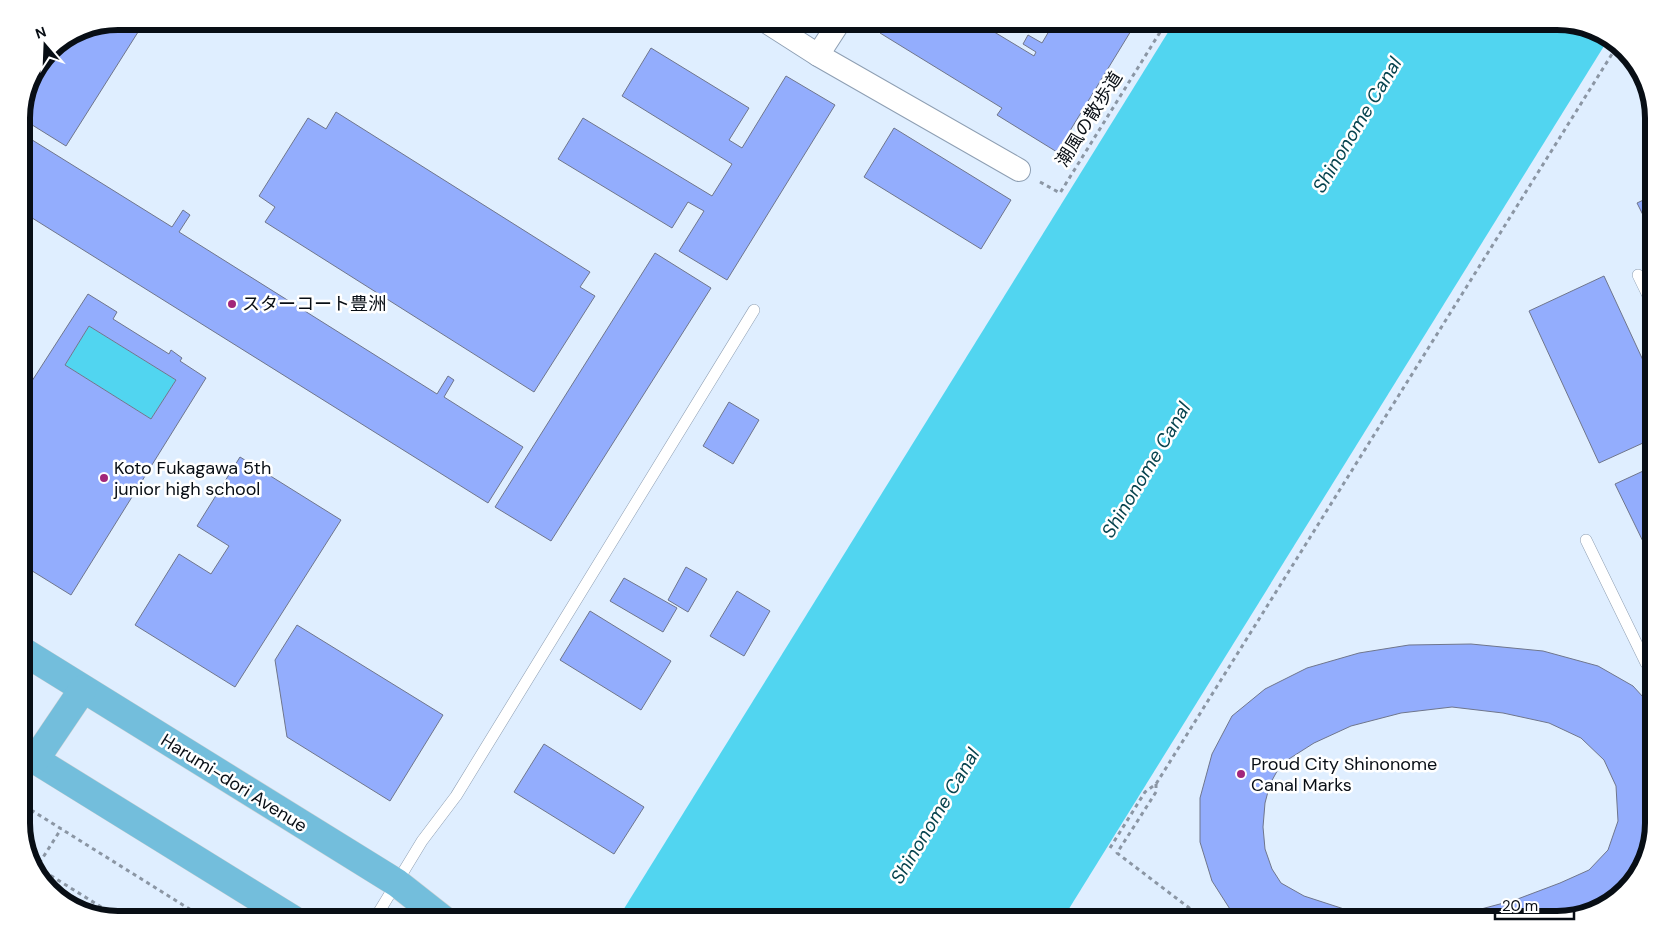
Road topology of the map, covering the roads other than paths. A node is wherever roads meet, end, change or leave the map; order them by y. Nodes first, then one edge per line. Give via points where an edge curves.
1 (779, 30) edge
2 (834, 30) edge
3 (818, 55) junction
4 (1019, 170) road end
5 (1638, 275) dead end
6 (1645, 289) edge
7 (754, 310) dead end
8 (1586, 540) dead end
9 (30, 655) edge
10 (1645, 662) edge
11 (83, 689) junction
12 (30, 753) edge
13 (30, 756) edge
14 (396, 883) junction
15 (279, 911) edge
16 (379, 911) edge
17 (432, 911) edge

1 - 3 street
2 - 3 street
3 - 4 street
5 - 6 lane
7 - 14 lane via 456,796
8 - 10 lane
9 - 11 main road, Harumi-dori Avenue
11 - 12 main road
11 - 14 main road, Harumi-dori Avenue
13 - 15 main road
14 - 16 lane
14 - 17 main road, Harumi-dori Avenue

